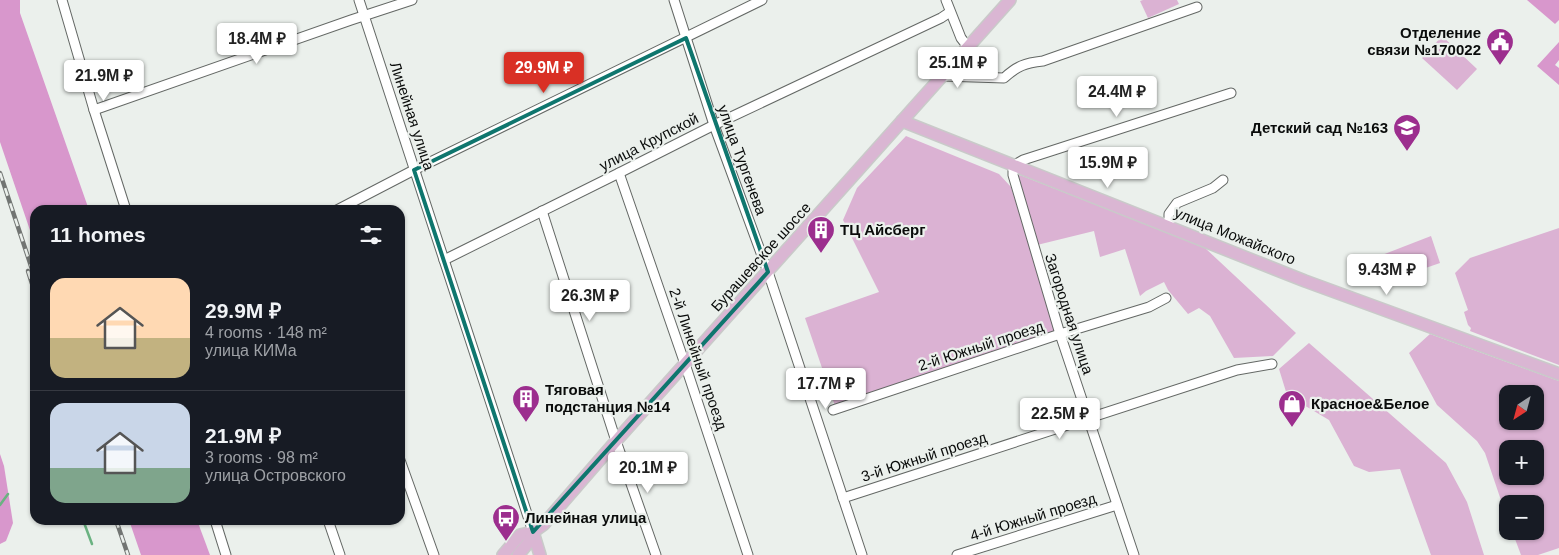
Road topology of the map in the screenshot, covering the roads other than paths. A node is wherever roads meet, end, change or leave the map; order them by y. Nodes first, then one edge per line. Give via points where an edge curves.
1 (62, 0) edge
2 (359, 0) edge
3 (412, 0) edge
4 (674, 0) edge
5 (762, 0) edge
6 (946, 0) edge
7 (1010, 0) edge
8 (1197, 7) dead end
9 (950, 12) junction
10 (364, 16) junction
11 (686, 38) junction
12 (968, 47) junction
13 (942, 76) junction
14 (1232, 93) dead end
15 (94, 110) junction
16 (902, 121) junction
17 (714, 125) junction
18 (1013, 166) junction
19 (414, 170) junction
20 (619, 173) junction
21 (1223, 180) dead end
22 (124, 205) edge
23 (347, 205) edge
24 (542, 211) junction
25 (1169, 226) junction
26 (444, 260) junction
27 (768, 272) junction
28 (1166, 298) dead end
29 (1060, 334) junction
30 (686, 364) junction
31 (1272, 364) dead end
32 (1559, 374) edge
33 (833, 410) dead end
34 (1089, 418) junction
35 (616, 441) junction
36 (405, 474) edge
37 (843, 498) junction
38 (1117, 505) junction
39 (217, 525) edge
40 (330, 525) edge
41 (533, 532) junction
42 (226, 555) edge
43 (340, 555) edge
44 (434, 555) edge
45 (503, 555) edge
46 (518, 555) edge
47 (540, 555) edge
48 (656, 555) edge
49 (748, 555) edge
50 (862, 555) edge
51 (957, 555) edge
52 (1134, 555) edge

1 - 15 street
2 - 10 street, Линейная улица
3 - 10 street
4 - 11 street, улица Тургенева
5 - 11 street
6 - 9 street
7 - 12 main road, Бурашевское шоссе
8 - 13 street via 1044,61 1027,63 1004,78
9 - 12 street
9 - 17 street, улица Крупской
10 - 15 street
10 - 19 street, Линейная улица
11 - 17 street, улица Тургенева
11 - 19 street
12 - 13 main road, Бурашевское шоссе
13 - 16 main road, Бурашевское шоссе
14 - 18 street via 1023,160
15 - 22 street
16 - 18 main road, улица Можайского
16 - 27 main road, Бурашевское шоссе
17 - 20 street, улица Крупской
17 - 27 street, улица Тургенева
18 - 25 main road, улица Можайского
18 - 29 street, Загородная улица
19 - 23 street
19 - 26 street, Линейная улица
20 - 24 street, улица Крупской
20 - 30 street, 2-й Линейный проезд
21 - 25 street via 1213,188 1177,203 1169,214
24 - 26 street, улица Крупской
24 - 35 street
25 - 32 main road, улица Можайского
26 - 41 street, Линейная улица
27 - 30 main road, Бурашевское шоссе
27 - 37 street, улица Тургенева
28 - 29 street, 2-й Южный проезд via 1149,307
29 - 33 street, 2-й Южный проезд
29 - 34 street, Загородная улица
30 - 35 main road, Бурашевское шоссе
30 - 49 street, 2-й Линейный проезд
31 - 34 street, 3-й Южный проезд via 1237,370
34 - 37 street, 3-й Южный проезд
34 - 38 street, Загородная улица
35 - 41 main road, Бурашевское шоссе via 544,524
35 - 48 street
36 - 44 street
37 - 50 street, улица Тургенева
38 - 51 street, 4-й Южный проезд
38 - 52 street, Загородная улица
39 - 42 street
40 - 43 street
41 - 45 main road, Бурашевское шоссе via 520,535
41 - 46 main road, Бурашевское шоссе
41 - 47 main road, Линейная улица

